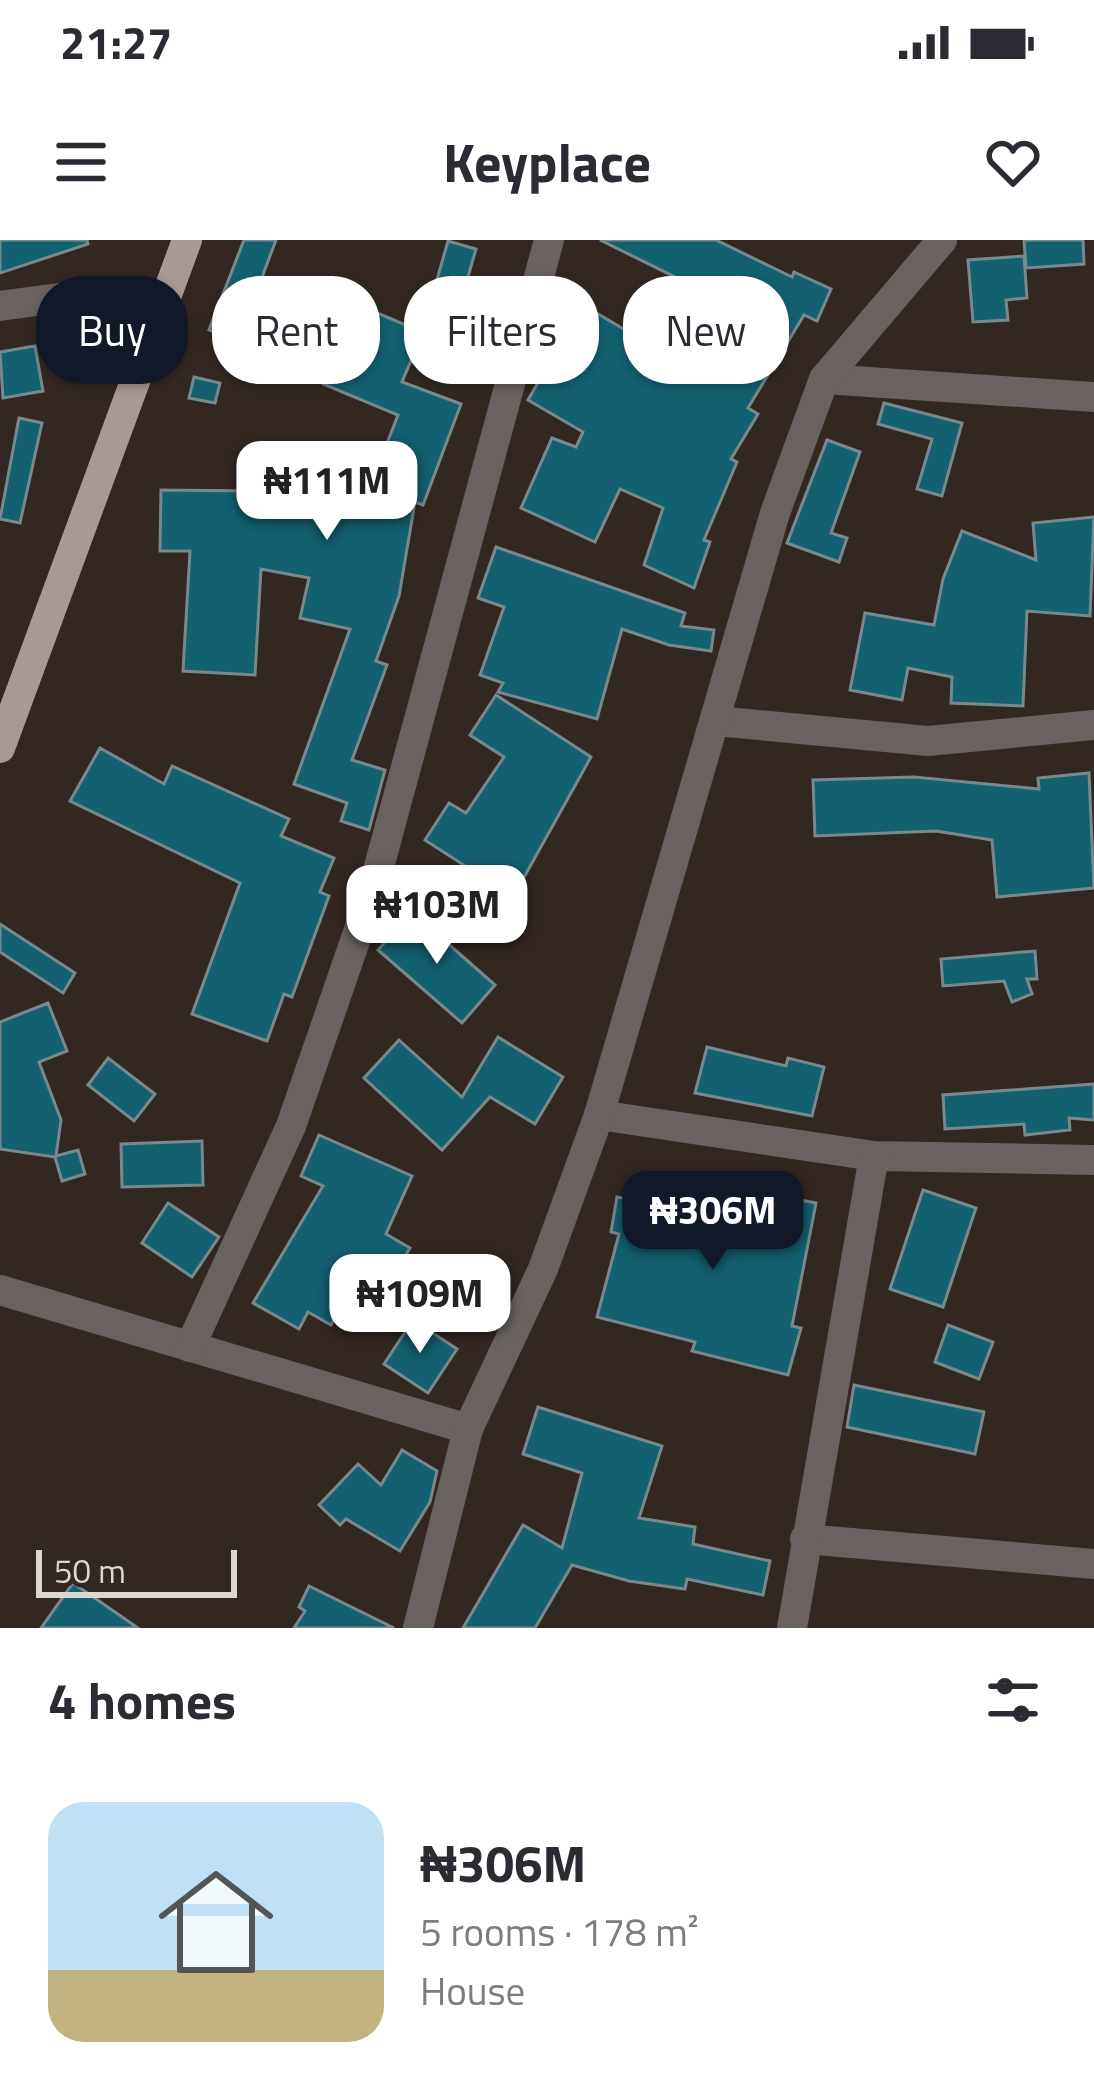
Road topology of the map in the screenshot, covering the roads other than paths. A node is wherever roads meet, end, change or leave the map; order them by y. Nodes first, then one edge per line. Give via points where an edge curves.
1 (188, 240) edge
2 (548, 240) edge
3 (942, 240) edge
4 (174, 276) edge
5 (36, 301) edge
6 (0, 306) edge
7 (824, 380) junction
8 (132, 384) edge
9 (1094, 397) edge
10 (716, 721) junction
11 (1094, 725) edge
12 (0, 748) edge
13 (599, 1114) junction
14 (874, 1156) junction
15 (1094, 1160) edge
16 (0, 1290) edge
17 (190, 1347) junction
18 (468, 1429) junction
19 (805, 1539) junction
20 (1094, 1564) edge
21 (418, 1628) edge
22 (792, 1628) edge

1 - 4 main road
2 - 17 street via 373,889 291,1126
3 - 7 street
5 - 6 street
7 - 9 street
7 - 10 street
8 - 12 main road
10 - 11 street via 928,741
10 - 13 street
13 - 14 street
13 - 18 street via 543,1269
14 - 15 street
14 - 19 street
16 - 17 street
17 - 18 street
18 - 21 street
19 - 20 street
19 - 22 street

